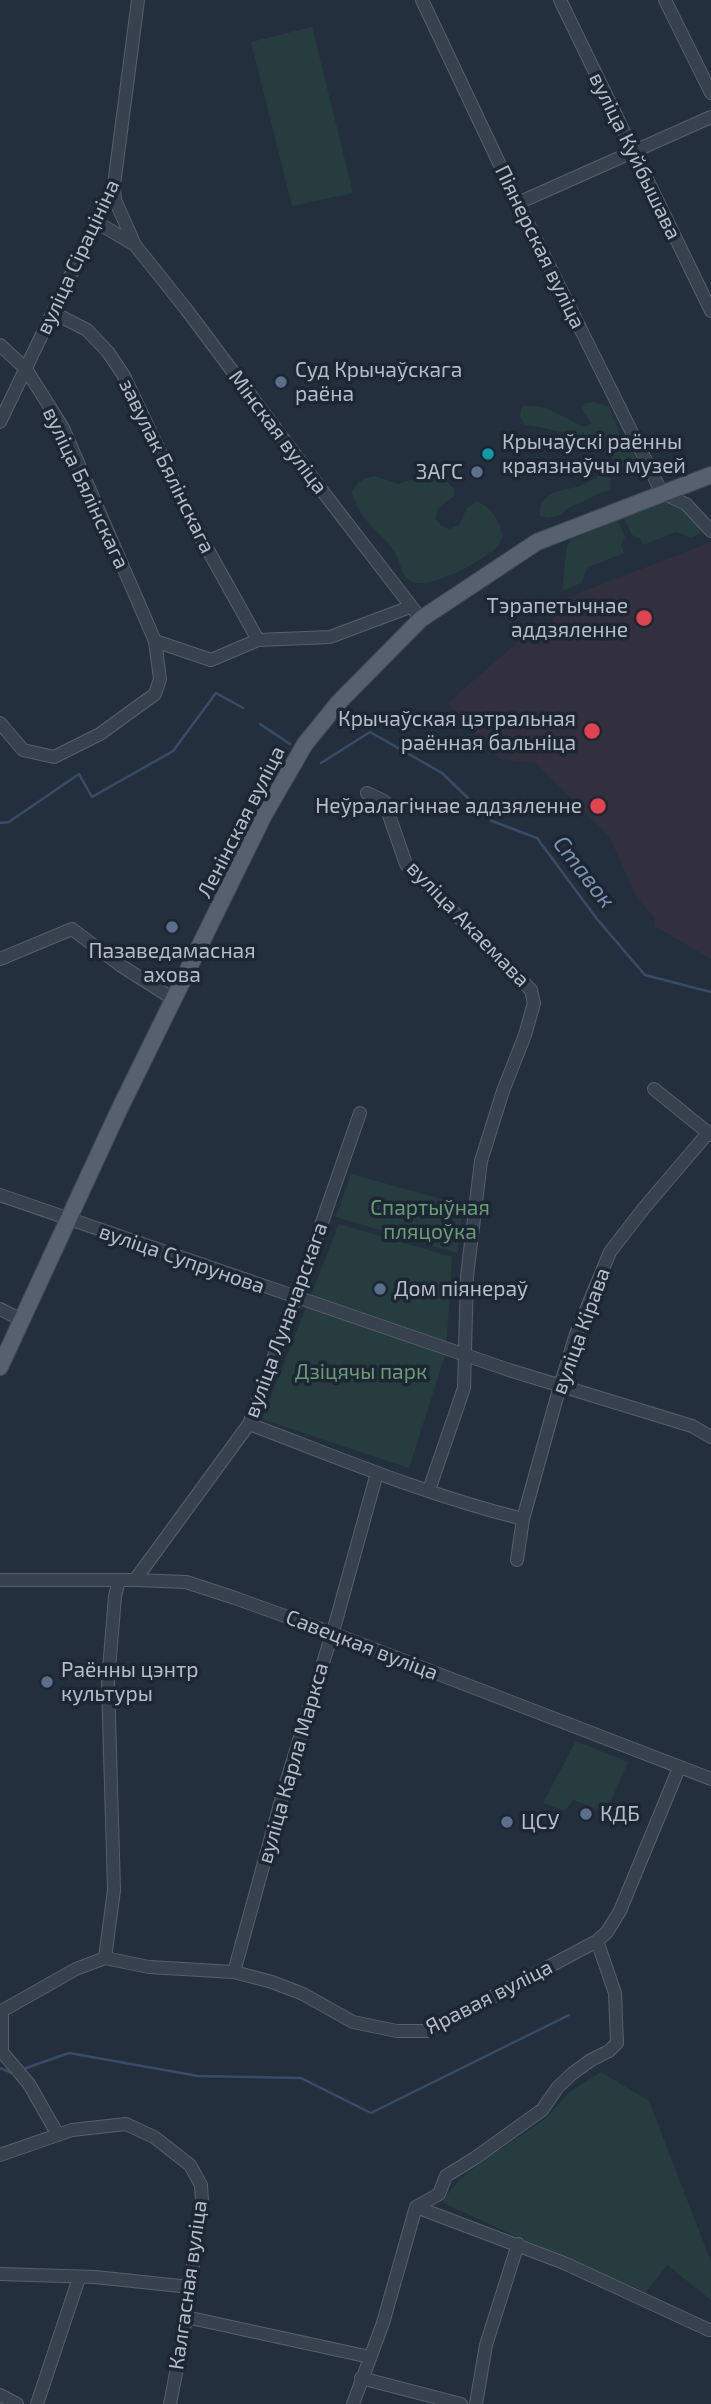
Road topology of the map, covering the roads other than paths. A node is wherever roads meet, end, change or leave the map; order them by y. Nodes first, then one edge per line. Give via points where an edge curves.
1 (138, 0) edge
2 (422, 0) edge
3 (560, 0) edge
4 (665, 0) edge
5 (711, 93) edge
6 (711, 117) edge
7 (634, 151) junction
8 (114, 185) junction
9 (518, 203) junction
10 (98, 223) junction
11 (135, 245) junction
12 (711, 311) edge
13 (54, 313) junction
14 (0, 345) edge
15 (26, 369) junction
16 (0, 422) edge
17 (711, 475) edge
18 (662, 493) junction
19 (711, 531) edge
20 (410, 607) junction
21 (421, 620) junction
22 (258, 640) junction
23 (155, 641) junction
24 (0, 723) edge
25 (367, 793) dead end
26 (0, 959) edge
27 (175, 1000) junction
28 (654, 1089) dead end
29 (360, 1113) dead end
30 (710, 1134) edge
31 (0, 1195) edge
32 (67, 1220) junction
33 (296, 1297) junction
34 (0, 1309) edge
35 (22, 1321) junction
36 (466, 1354) junction
37 (0, 1367) edge
38 (560, 1385) junction
39 (249, 1424) junction
40 (711, 1437) edge
41 (377, 1473) junction
42 (429, 1490) junction
43 (523, 1519) junction
44 (517, 1560) dead end
45 (0, 1580) edge
46 (119, 1580) junction
47 (135, 1580) junction
48 (332, 1633) junction
49 (679, 1768) junction
50 (711, 1779) edge
51 (597, 1941) junction
52 (106, 1958) junction
53 (234, 1972) junction
54 (1, 2012) edge
55 (3, 2056) edge
56 (58, 2135) junction
57 (0, 2155) edge
58 (416, 2207) junction
59 (518, 2244) junction
60 (0, 2274) edge
61 (79, 2278) junction
62 (190, 2287) junction
63 (186, 2317) junction
64 (709, 2330) dead end
65 (370, 2357) junction
66 (361, 2378) junction
67 (0, 2395) edge
68 (17, 2404) edge
69 (37, 2404) edge
70 (170, 2404) edge
71 (353, 2404) edge
72 (461, 2404) edge
73 (476, 2404) edge

1 - 8 street, вуліца Сірацініна
2 - 9 street, Піянерская вуліца
3 - 7 street, вуліца Куйбышава
4 - 5 street
6 - 7 street
7 - 9 street
7 - 12 street, вуліца Куйбышава
8 - 10 street, вуліца Сірацініна
8 - 11 street, Мінская вуліца via 115,200
9 - 18 street, Піянерская вуліца
10 - 11 street, Мінская вуліца
10 - 13 street, вуліца Сірацініна
11 - 20 street, Мінская вуліца
13 - 15 street, вуліца Сірацініна
13 - 22 street, завулак Бялінскага via 87,330 119,368 198,532
14 - 15 street, вуліца Бялінскага
15 - 16 street, вуліца Сірацініна
15 - 23 street, вуліца Бялінскага via 63,428
17 - 18 main road, Ленінская вуліца
18 - 19 street via 686,504
18 - 21 main road, Ленінская вуліца via 537,542
20 - 21 street, Мінская вуліца
20 - 22 street via 330,637
21 - 27 main road, Ленінская вуліца via 305,744 264,816
22 - 23 street via 211,660
23 - 24 street, вуліца Бялінскага via 160,679 155,694 100,734 54,757 23,750
25 - 36 street, вуліца Акаемава via 384,801 406,864 531,990 534,1003 481,1161 467,1276
26 - 27 street via 72,929
27 - 32 main road, Ленінская вуліца
28 - 30 street, вуліца Кірава
29 - 33 street, вуліца Луначарскага
30 - 38 street, вуліца Кірава via 610,1252
31 - 32 street, вуліца Супрунова
32 - 33 street, вуліца Супрунова
32 - 35 main road, Ленінская вуліца
33 - 36 street, вуліца Супрунова
33 - 39 street, вуліца Луначарскага
34 - 35 street
35 - 37 main road, Ленінская вуліца
36 - 38 street, вуліца Супрунова
36 - 42 street, вуліца Акаемава via 464,1388
38 - 40 street, вуліца Супрунова via 692,1426
38 - 43 street, вуліца Кірава
39 - 41 street
39 - 47 street, вуліца Луначарскага
41 - 42 street
41 - 48 street, вуліца Карла Маркса
42 - 43 street
43 - 44 street, вуліца Кірава
45 - 46 street, Савецкая вуліца
46 - 47 street, Савецкая вуліца
46 - 52 street via 108,1682 114,1890
47 - 48 street, Савецкая вуліца via 186,1583
48 - 49 street, Савецкая вуліца
48 - 53 street, вуліца Карла Маркса
49 - 50 street, Савецкая вуліца
49 - 51 street, Яравая вуліца via 620,1911
51 - 53 street, Яравая вуліца via 422,2032 353,2022 303,1994
51 - 58 street via 615,1993 617,2043 573,2073 542,2110 446,2176 439,2194
52 - 53 street, Яравая вуліца via 149,1967
52 - 54 street via 76,1969
54 - 55 street
55 - 56 street via 29,2084
56 - 57 street, Калгасная вуліца
56 - 62 street, Калгасная вуліца via 126,2124 154,2137 190,2165 201,2185 202,2201
58 - 59 street
58 - 65 street
59 - 64 street
59 - 73 street via 486,2345
60 - 61 street
61 - 62 street
61 - 69 street
62 - 63 street, Калгасная вуліца
63 - 65 street
63 - 70 street, Калгасная вуліца
65 - 66 street
66 - 71 street
66 - 72 street
67 - 68 street

